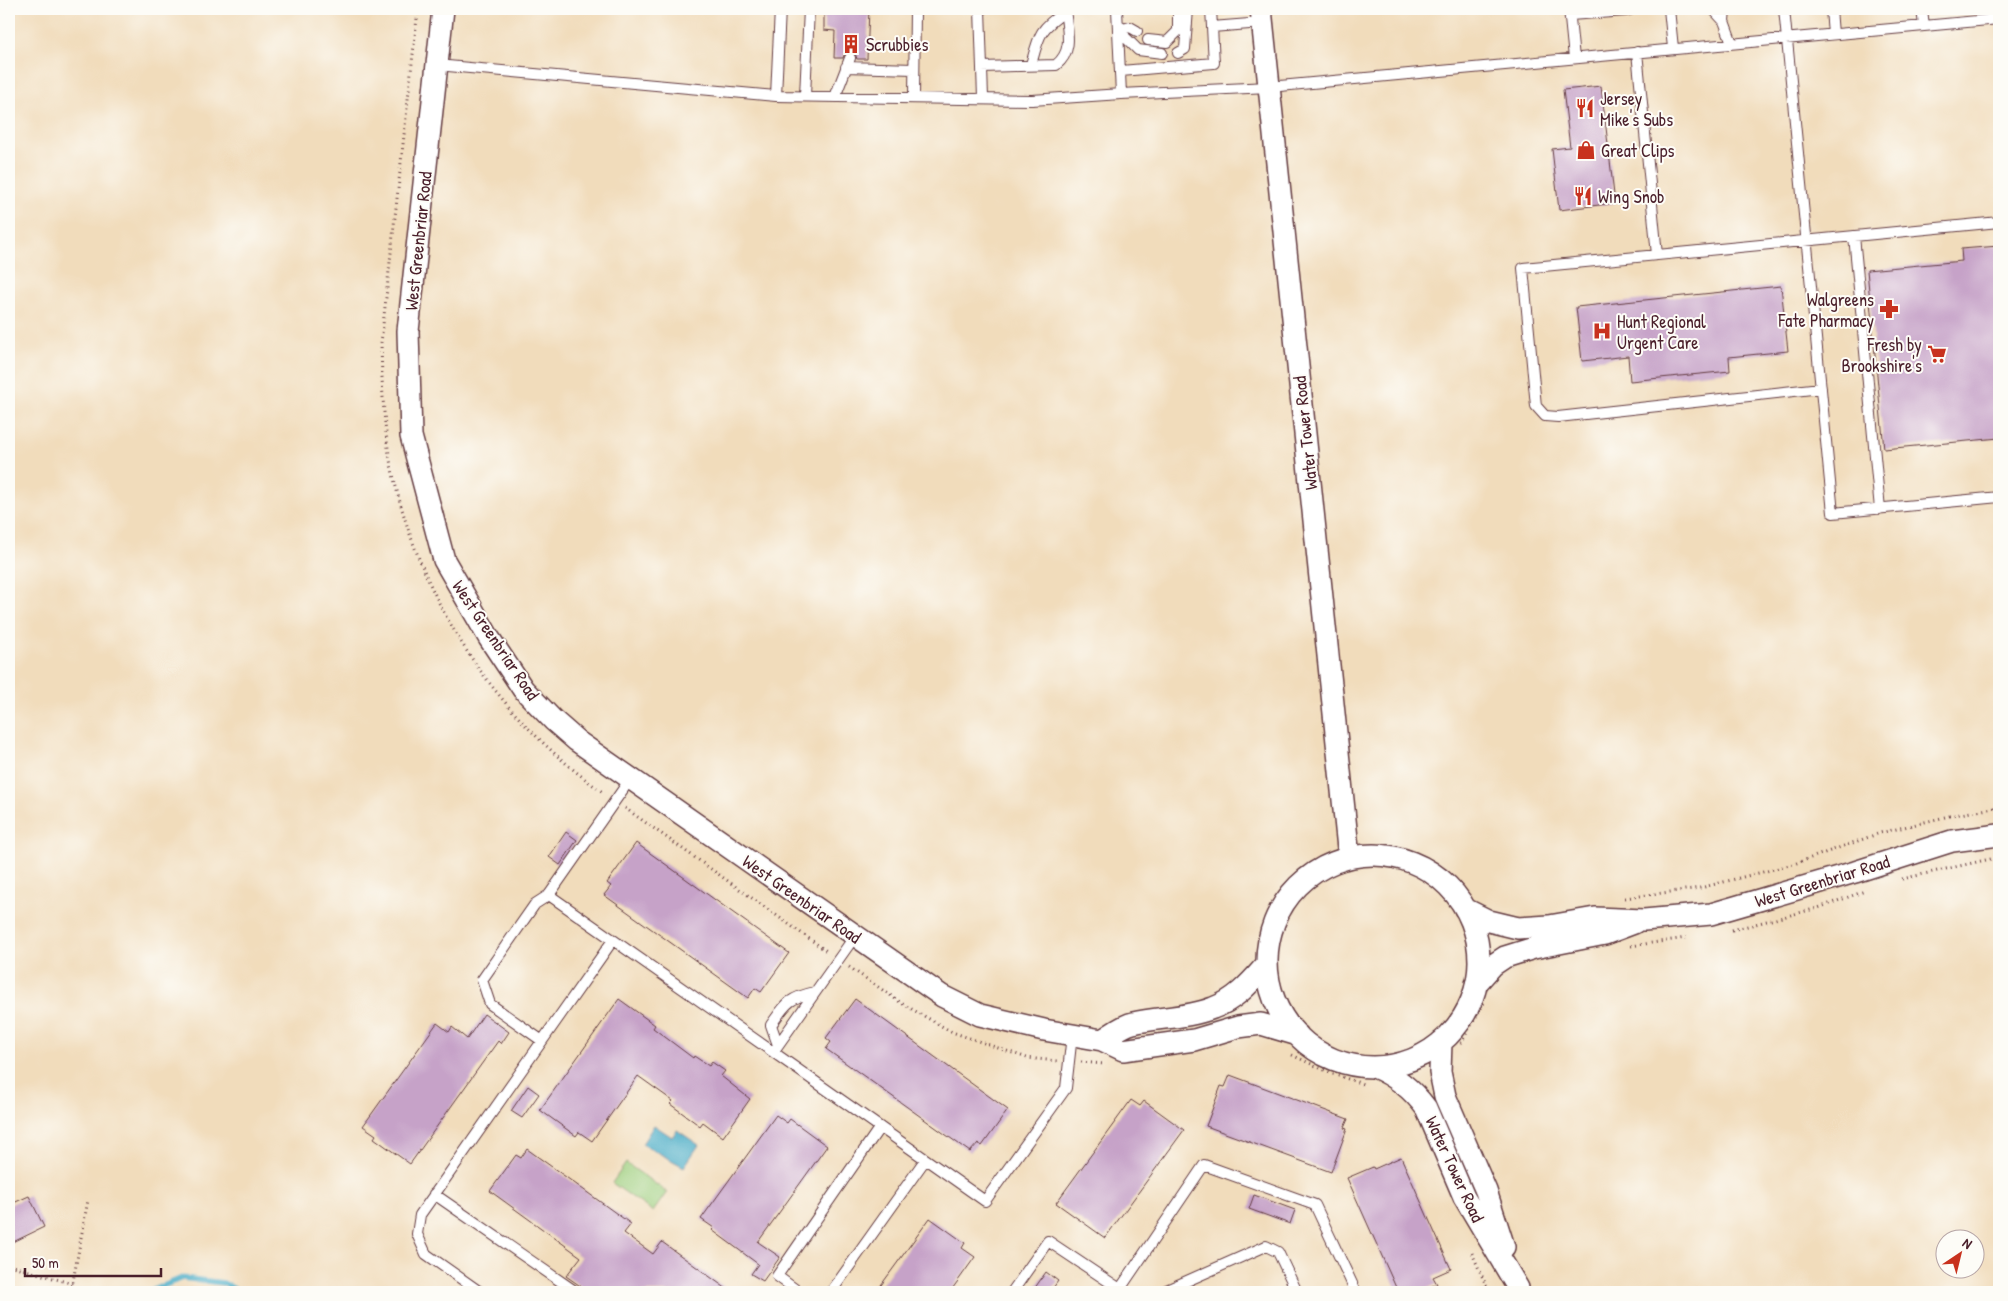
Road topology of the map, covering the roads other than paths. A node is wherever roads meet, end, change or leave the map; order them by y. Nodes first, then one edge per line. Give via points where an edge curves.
1 (443, 9) edge
2 (780, 9) edge
3 (809, 9) edge
4 (915, 9) edge
5 (980, 9) edge
6 (1117, 9) edge
7 (1178, 9) edge
8 (1188, 9) edge
9 (1211, 9) edge
10 (1632, 9) edge
11 (1669, 9) edge
12 (1713, 9) edge
13 (1725, 9) edge
14 (1784, 9) edge
15 (1830, 9) edge
16 (1922, 9) edge
17 (1066, 10) edge
18 (1569, 12) edge
19 (1261, 16) edge
20 (1999, 19) edge
21 (1724, 21) junction
22 (1924, 26) junction
23 (1121, 27) junction
24 (1212, 27) junction
25 (1137, 31) dead end
26 (1833, 34) junction
27 (1786, 38) junction
28 (1148, 40) dead end
29 (1732, 43) junction
30 (1673, 48) junction
31 (1637, 52) junction
32 (1162, 53) dead end
33 (1178, 53) dead end
34 (1574, 58) junction
35 (437, 65) junction
36 (1031, 66) junction
37 (982, 67) junction
38 (914, 70) junction
39 (1121, 71) junction
40 (1269, 87) junction
41 (1121, 94) junction
42 (776, 96) junction
43 (805, 96) junction
44 (835, 97) junction
45 (914, 98) junction
46 (983, 98) junction
47 (1999, 222) edge
48 (1854, 236) junction
49 (1806, 241) junction
50 (1658, 255) junction
51 (1821, 388) junction
52 (1999, 497) edge
53 (1880, 508) junction
54 (631, 778) junction
55 (1999, 835) edge
56 (1349, 858) junction
57 (549, 895) junction
58 (1465, 909) junction
59 (1644, 920) junction
60 (854, 936) junction
61 (613, 940) junction
62 (1267, 964) junction
63 (1482, 990) junction
64 (815, 992) junction
65 (1072, 1035) junction
66 (541, 1040) junction
67 (1102, 1040) junction
68 (1291, 1043) junction
69 (1451, 1044) junction
70 (776, 1049) junction
71 (1372, 1076) junction
72 (880, 1128) junction
73 (925, 1160) junction
74 (434, 1194) junction
75 (1121, 1291) edge
76 (1516, 1291) edge
77 (480, 1292) edge
78 (576, 1292) edge
79 (799, 1292) edge
80 (831, 1292) edge
81 (1012, 1292) edge
82 (1162, 1292) edge
83 (1297, 1292) edge
84 (1356, 1292) edge

1 - 35 street, West Greenbriar Road
2 - 42 lane
3 - 43 lane
4 - 38 lane
5 - 37 lane
6 - 23 lane
7 - 28 lane via 1178,31 1167,42
8 - 33 lane via 1185,49
9 - 24 lane
10 - 18 lane
11 - 30 lane
12 - 21 lane
13 - 21 lane
14 - 27 lane
15 - 26 lane
16 - 22 lane
17 - 36 lane via 1047,23 1038,39
17 - 36 lane via 1069,47 1064,59 1056,65
18 - 34 lane
19 - 24 lane
19 - 40 street, Water Tower Road
20 - 22 lane
21 - 29 lane
22 - 26 lane
23 - 25 lane
23 - 32 lane via 1125,37 1138,50
23 - 39 lane
24 - 39 lane via 1214,63
26 - 27 lane
27 - 29 lane
27 - 49 lane
29 - 30 lane
30 - 31 lane
31 - 34 lane
31 - 50 lane
34 - 40 lane
35 - 42 lane
35 - 54 street, West Greenbriar Road via 408,331 411,436 444,560 489,638 524,689 577,741
36 - 37 lane
37 - 46 lane
38 - 44 lane via 848,63
38 - 45 lane
39 - 41 lane
40 - 41 lane
40 - 56 street, Water Tower Road
41 - 46 lane via 1032,100
42 - 43 lane
43 - 44 lane
44 - 45 lane
45 - 46 lane
47 - 48 lane
48 - 49 lane
48 - 53 lane
49 - 50 lane
49 - 51 lane
50 - 51 lane via 1523,268 1536,406 1545,416
51 - 53 lane via 1833,513
52 - 53 lane
54 - 57 lane
54 - 60 street, West Greenbriar Road
55 - 59 street, West Greenbriar Road via 1952,841 1711,914
56 - 58 street via 1376,855 1410,862 1440,879
56 - 62 street via 1311,874 1286,899 1271,930
57 - 61 lane
57 - 66 lane via 535,904 482,980 490,1004
58 - 59 street, West Greenbriar Road via 1489,921 1518,928 1595,918
58 - 63 street via 1475,934
59 - 63 street, West Greenbriar Road via 1605,934 1505,957
60 - 64 lane
60 - 65 street, West Greenbriar Road via 942,996 980,1015
61 - 66 lane
61 - 70 lane
62 - 67 street via 1247,986 1213,1008 1177,1018 1131,1023
62 - 68 street via 1268,982
63 - 69 street via 1471,1000 1454,1029
64 - 70 lane
64 - 70 lane via 799,996 781,1010 771,1025
65 - 67 street, West Greenbriar Road
65 - 73 lane via 1066,1088 984,1201
66 - 74 lane
67 - 68 street, West Greenbriar Road via 1123,1050 1136,1049 1194,1040 1261,1024
68 - 71 street via 1355,1065
69 - 71 street via 1392,1065
69 - 76 street, Water Tower Road via 1440,1072 1446,1096 1486,1190
70 - 72 lane
71 - 76 street, Water Tower Road via 1403,1083 1426,1108 1464,1197
72 - 73 lane
72 - 79 lane via 777,1276
73 - 80 lane
74 - 77 lane via 420,1215 417,1234 426,1254
74 - 78 lane
75 - 81 lane via 1048,1240
75 - 84 lane via 1204,1165 1314,1206
82 - 83 lane via 1266,1246 1278,1252

